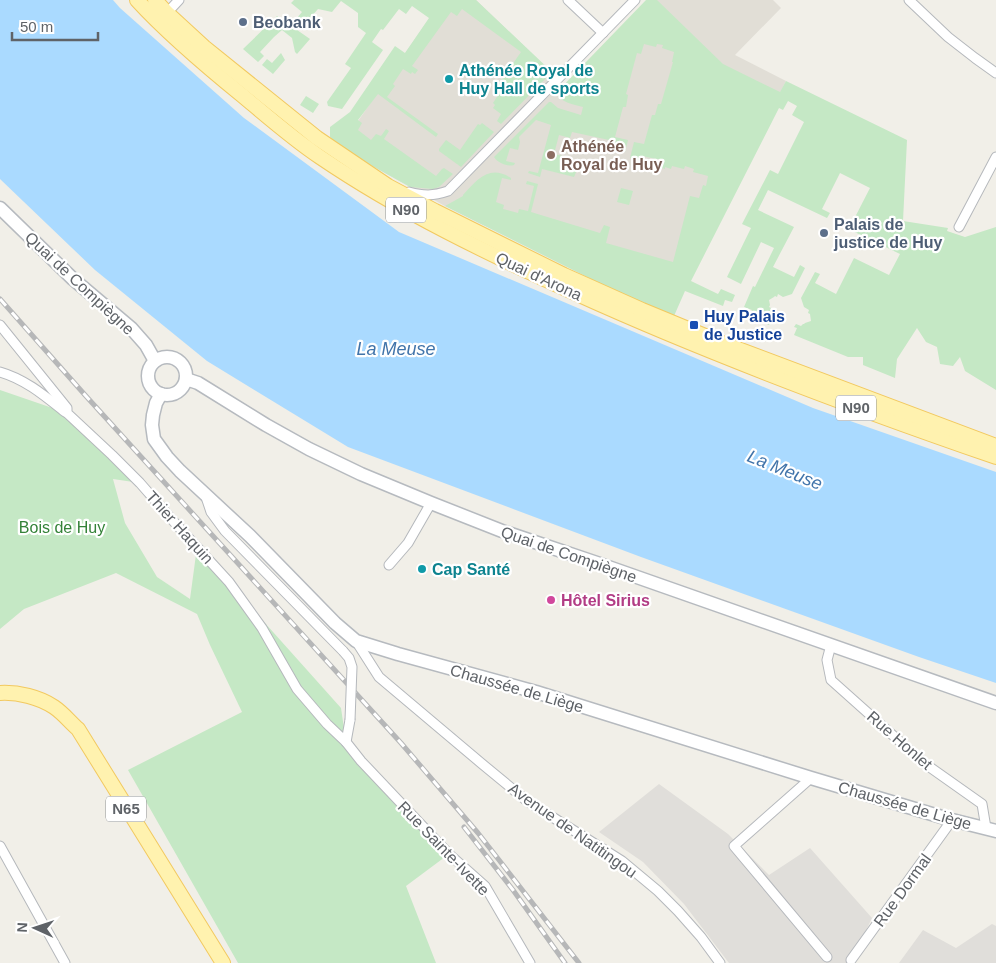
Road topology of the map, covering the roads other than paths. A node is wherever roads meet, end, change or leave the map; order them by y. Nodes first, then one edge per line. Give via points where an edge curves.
1 (137, 0) edge
2 (155, 0) edge
3 (179, 0) edge
4 (568, 0) edge
5 (635, 0) edge
6 (910, 0) edge
7 (162, 18) junction
8 (602, 33) junction
9 (996, 73) edge
10 (996, 157) edge
11 (394, 189) junction
12 (0, 208) edge
13 (959, 227) dead end
14 (0, 325) edge
15 (155, 361) junction
16 (0, 372) edge
17 (186, 379) junction
18 (161, 394) junction
19 (67, 413) junction
20 (996, 446) edge
21 (996, 457) edge
22 (204, 494) junction
23 (431, 503) junction
24 (389, 565) dead end
25 (356, 641) junction
26 (831, 645) junction
27 (0, 693) edge
28 (996, 702) edge
29 (346, 742) junction
30 (811, 778) junction
31 (952, 820) junction
32 (991, 830) edge
33 (0, 846) edge
34 (827, 957) dead end
35 (851, 960) dead end
36 (66, 963) edge
37 (223, 963) edge
38 (530, 963) edge
39 (720, 963) edge

1 - 7 main road, Quai d'Arona / N90
2 - 7 main road, Quai d'Arona / N90
3 - 7 street
4 - 8 street
5 - 8 street
6 - 9 street via 948,37
7 - 11 main road, Quai d'Arona / N90 via 317,138
7 - 21 main road, Quai d'Arona / N90 via 175,39 309,149 388,200 443,230 628,317 717,354 834,400
8 - 11 street via 448,190 435,195 421,195
10 - 13 street
11 - 20 main road, Quai d'Arona / N90 via 556,271 642,310
12 - 15 main road, Quai de Compiègne via 73,279 131,328
14 - 19 street, Thier Haquin
15 - 17 main road via 172,358 185,370
15 - 18 main road via 150,367 149,384
16 - 19 street via 36,389
17 - 18 main road via 177,392
17 - 23 main road, Quai de Compiègne via 309,449
18 - 22 main road, Chaussée de Liège via 152,415 154,439 173,464
19 - 29 street, Thier Haquin via 140,483 229,582 262,628 297,689
22 - 25 main road, Chaussée de Liège
22 - 29 street, bridge via 211,512 225,531 349,658 352,667
23 - 24 street via 408,543
23 - 26 main road, Quai de Compiègne via 502,531
25 - 30 main road, Chaussée de Liège via 536,692
25 - 39 street, Avenue de Natitingou via 379,676 488,769 528,801 622,861 658,892 701,937
26 - 28 main road, Quai de Compiègne
26 - 32 street, Rue Honlet via 827,660 831,680 924,763 982,804
27 - 37 main road, N65 via 20,694 54,707 78,729
29 - 38 street, Rue Sainte-Ivette via 449,854 485,886
30 - 31 main road, Chaussée de Liège
30 - 34 street via 734,846
31 - 32 main road, Chaussée de Liège
31 - 35 street, Rue Dormal
33 - 36 street

